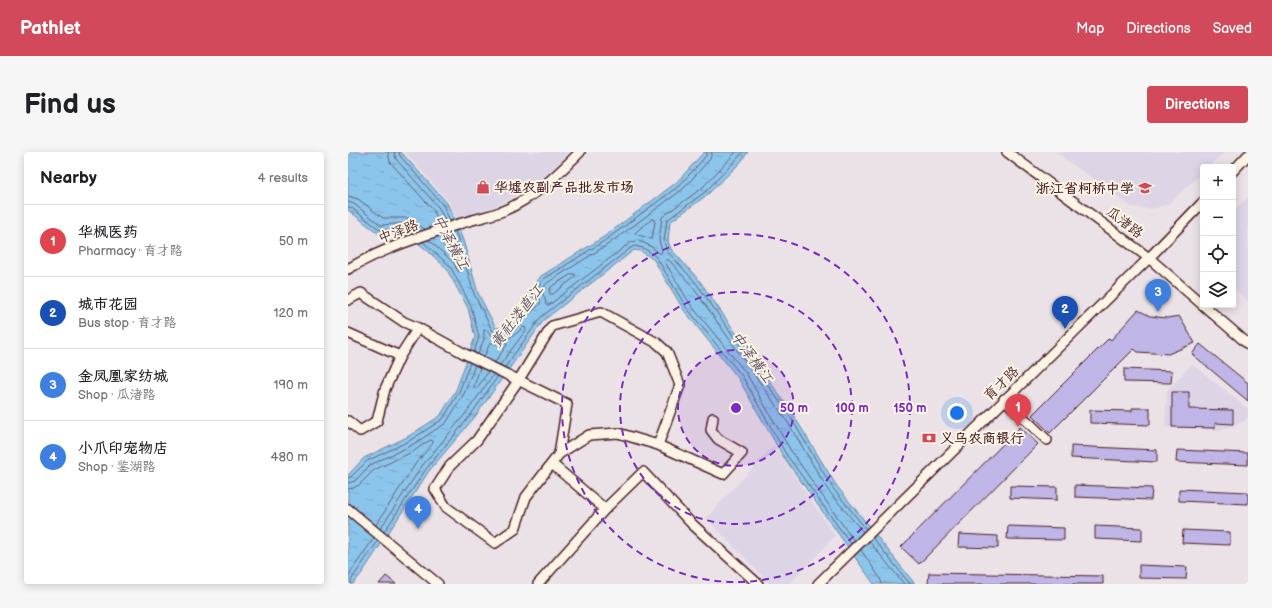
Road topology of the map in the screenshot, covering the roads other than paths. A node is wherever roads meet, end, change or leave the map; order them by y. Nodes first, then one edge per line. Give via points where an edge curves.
1 (580, 152) edge
2 (1006, 152) edge
3 (1248, 155) edge
4 (1236, 168) edge
5 (1200, 205) edge
6 (1149, 258) junction
7 (348, 269) edge
8 (348, 300) edge
9 (1200, 302) edge
10 (1206, 308) edge
11 (418, 328) junction
12 (348, 334) edge
13 (1248, 344) edge
14 (400, 356) junction
15 (518, 381) junction
16 (1004, 399) junction
17 (713, 418) dead end
18 (348, 421) edge
19 (1047, 440) dead end
20 (658, 445) junction
21 (559, 454) junction
22 (552, 464) junction
23 (605, 509) junction
24 (348, 510) edge
25 (438, 584) edge
26 (538, 584) edge
27 (758, 584) edge
28 (818, 584) edge

1 - 7 street, 中泽路 via 552,180 503,210 408,241
2 - 6 street, 瓜渚路
3 - 4 street
5 - 6 street, 育才路
6 - 9 street, 瓜渚路
6 - 16 street, 育才路
8 - 11 street via 361,293 404,322
10 - 13 street, 瓜渚路
11 - 14 street
11 - 15 street
12 - 14 street
14 - 18 street via 385,389 377,420 360,431
15 - 20 street via 552,326 601,312 657,343 667,352 680,385
15 - 21 street via 567,404
15 - 22 street via 477,440 450,466 435,489 446,507 495,543 515,529 526,497
16 - 19 street
16 - 28 street, 育才路
17 - 20 street via 711,430 718,439 742,453 723,474
20 - 21 street via 618,434 589,435
21 - 22 street
22 - 23 street
23 - 26 street
23 - 27 street via 643,472 691,523
24 - 25 street

